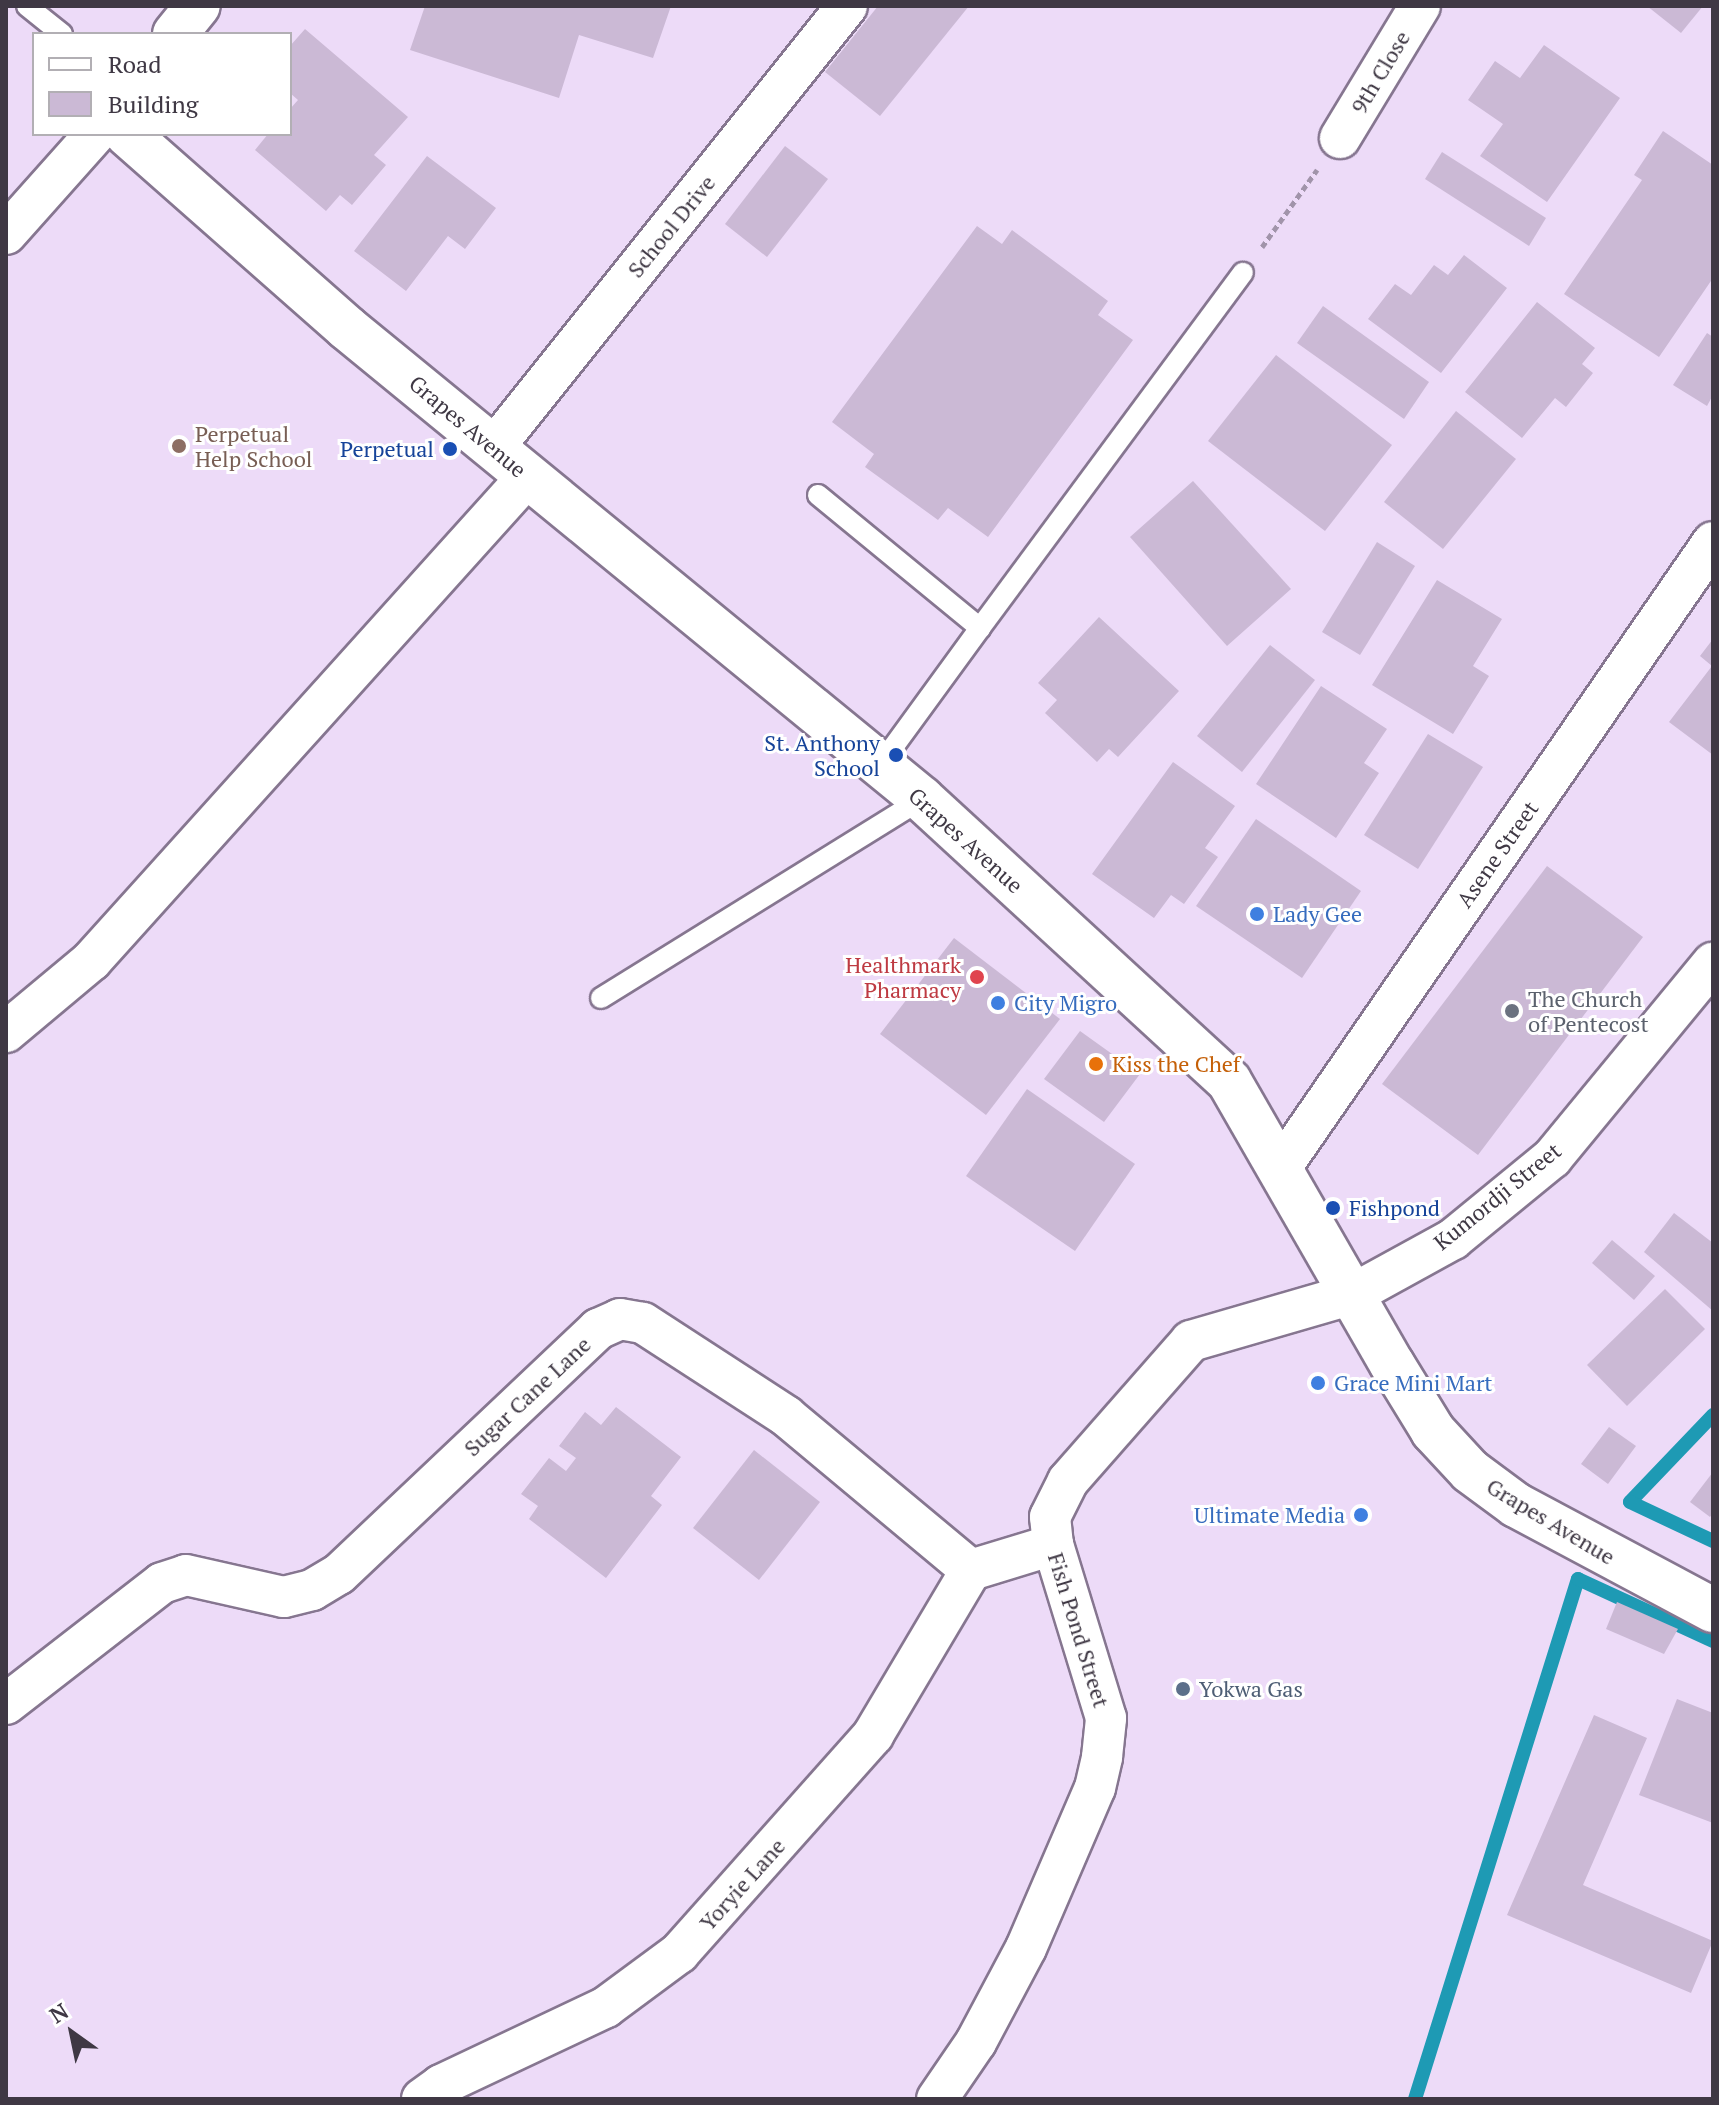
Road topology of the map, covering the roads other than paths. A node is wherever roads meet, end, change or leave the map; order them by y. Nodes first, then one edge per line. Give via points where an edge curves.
1 (27, 6) edge
2 (198, 6) edge
3 (847, 6) edge
4 (1420, 6) edge
5 (60, 32) edge
6 (177, 32) edge
7 (93, 136) edge
8 (129, 136) edge
9 (1340, 138) road end
10 (6, 234) edge
11 (1243, 273) road end
12 (495, 446) junction
13 (528, 476) junction
14 (818, 495) dead end
15 (1713, 542) edge
16 (980, 628) junction
17 (880, 765) junction
18 (922, 799) junction
19 (1713, 963) edge
20 (601, 998) dead end
21 (6, 1032) edge
22 (1282, 1166) junction
23 (1353, 1294) junction
24 (1053, 1545) junction
25 (971, 1570) junction
26 (1713, 1610) edge
27 (6, 1704) edge
28 (422, 2099) edge
29 (937, 2099) edge

1 - 5 lane
2 - 6 street
3 - 12 street, School Drive
4 - 9 street, 9th Close
7 - 10 street
8 - 12 street, Grapes Avenue via 347,328
11 - 16 lane
12 - 13 street, Grapes Avenue
13 - 17 street, Grapes Avenue
13 - 21 street via 91,961
14 - 16 lane
15 - 22 street, Asene Street
16 - 17 lane
17 - 18 street, Grapes Avenue
18 - 20 lane
18 - 22 street, Grapes Avenue via 1229,1081
19 - 23 street, Kumordji Street via 1552,1158 1453,1239
22 - 23 street, Grapes Avenue
23 - 24 street, Fish Pond Street via 1191,1341 1068,1481 1050,1517
23 - 26 street, Grapes Avenue via 1433,1431 1470,1471 1516,1505
24 - 25 street
24 - 29 street, Fish Pond Street via 1106,1718 1102,1757 1095,1788 1026,1948 976,2042
25 - 27 street, Sugar Cane Lane via 786,1416 643,1323 620,1319 598,1329 339,1574 312,1590 284,1597 186,1575 162,1583
25 - 28 street, Yoryie Lane via 873,1735 679,1953 606,2007

